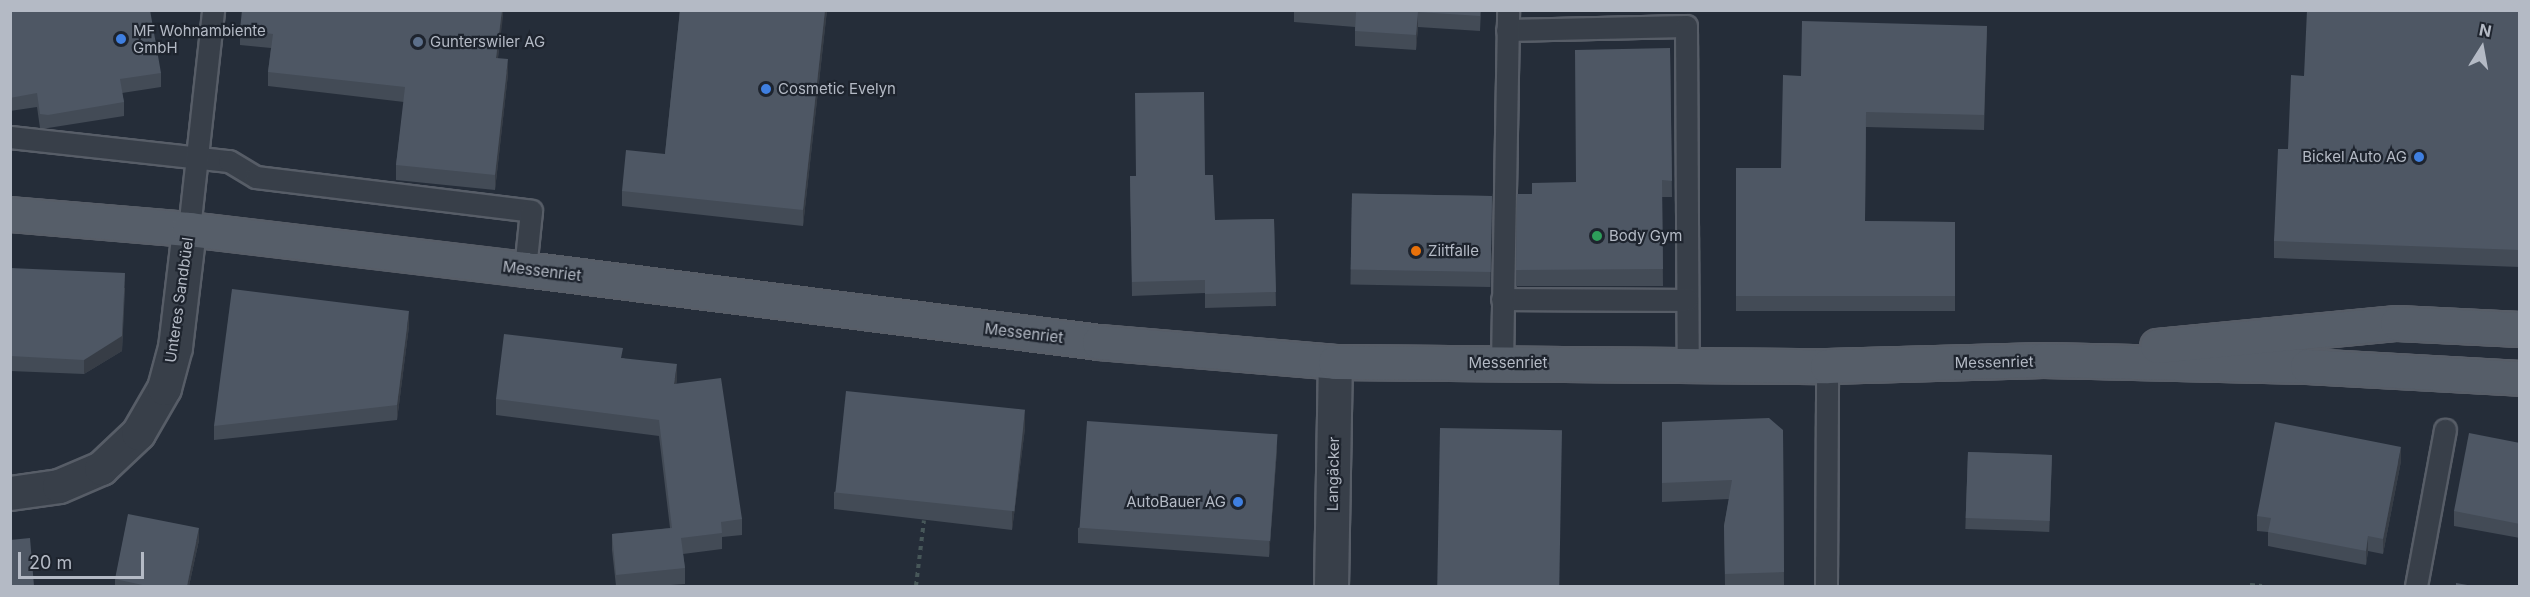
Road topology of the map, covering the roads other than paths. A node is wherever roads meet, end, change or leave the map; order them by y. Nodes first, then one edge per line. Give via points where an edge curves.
1 (213, 10) edge
2 (1507, 20) edge
3 (10, 137) edge
4 (198, 157) junction
5 (10, 214) edge
6 (189, 230) junction
7 (525, 268) junction
8 (1502, 299) junction
9 (1688, 300) junction
10 (2520, 328) edge
11 (2279, 332) junction
12 (2043, 360) junction
13 (1335, 362) junction
14 (1502, 363) junction
15 (1688, 364) junction
16 (1827, 366) junction
17 (2283, 366) junction
18 (2520, 378) edge
19 (2445, 430) dead end
20 (10, 493) edge
21 (1331, 586) edge
22 (1826, 586) edge
23 (2416, 586) edge

1 - 4 lane
2 - 8 lane
2 - 9 lane via 1686,26
3 - 4 lane
4 - 6 lane
4 - 7 lane via 229,161 256,177 531,212
5 - 6 main road, Messenriet
6 - 7 main road, Messenriet
6 - 20 street, Unteres Sandbüel via 175,347 164,388 138,433 101,468 59,486
7 - 13 main road, Messenriet via 1099,342
8 - 9 lane
8 - 14 lane
9 - 15 lane
10 - 11 main road, Messenriet via 2397,323
11 - 12 main road, Messenriet
11 - 17 main road via 2272,340 2271,354
12 - 16 main road, Messenriet
12 - 17 main road, Messenriet
13 - 14 main road, Messenriet
13 - 21 street, Langäcker
14 - 15 main road, Messenriet
15 - 16 main road, Messenriet
16 - 22 lane
17 - 18 main road, Messenriet
19 - 23 lane

